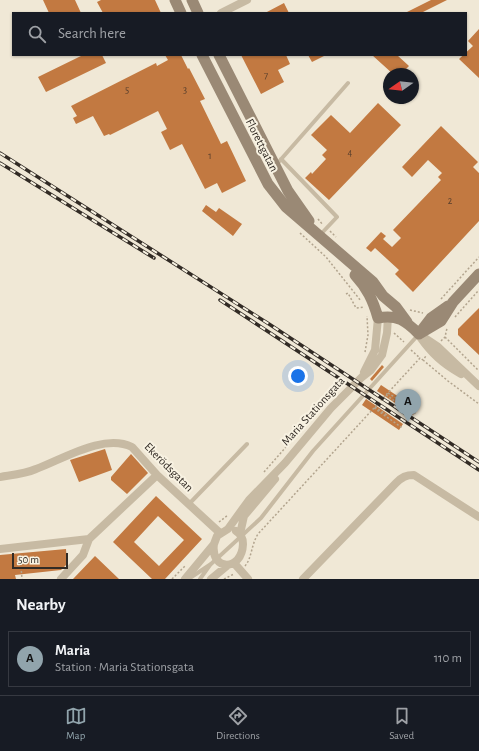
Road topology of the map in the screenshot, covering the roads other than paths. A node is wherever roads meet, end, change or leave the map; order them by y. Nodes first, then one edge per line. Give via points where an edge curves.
1 (175, 0) edge
2 (192, 0) edge
3 (247, 0) edge
4 (181, 12) edge
5 (198, 12) edge
6 (223, 12) edge
7 (203, 56) edge
8 (220, 56) edge
9 (348, 84) dead end
10 (278, 162) junction
11 (321, 232) junction
12 (479, 274) edge
13 (373, 299) junction
14 (383, 317) junction
15 (407, 322) junction
16 (419, 334) junction
17 (362, 376) junction
18 (479, 386) edge
19 (247, 444) dead end
20 (285, 463) junction
21 (157, 475) junction
22 (0, 477) edge
23 (189, 504) junction
24 (479, 517) edge
25 (221, 530) junction
26 (240, 535) junction
27 (89, 539) junction
28 (214, 544) junction
29 (0, 549) edge
30 (214, 561) junction
31 (231, 564) junction
32 (62, 579) edge
33 (185, 579) edge
34 (188, 579) edge
35 (200, 579) edge
36 (211, 579) edge
37 (248, 579) edge
38 (304, 579) edge

1 - 4 street
2 - 5 street
3 - 6 street
7 - 11 street, Florettgatan via 268,184 286,207
8 - 10 street, Florettgatan
9 - 10 lane
10 - 11 street, Florettgatan via 295,202
10 - 11 lane via 337,217
11 - 13 street, Florettgatan via 364,284
12 - 16 street
13 - 14 street, Maria Stationsgata
13 - 15 street, Florettgatan via 396,307
14 - 15 street via 400,318
14 - 17 street, Maria Stationsgata via 374,350
14 - 17 street, Maria Stationsgata via 387,333 382,355 371,370
15 - 16 street, Florettgatan
16 - 18 street via 430,352 439,360
16 - 26 lane via 318,445 264,513
17 - 20 street, Maria Stationsgata via 331,408
19 - 23 lane
20 - 25 street, Maria Stationsgata
20 - 26 street, Maria Stationsgata via 244,516
21 - 22 street, Ekerödsgatan via 132,447 105,442 34,470
21 - 23 street, Ekerödsgatan
21 - 27 street
23 - 25 street, Ekerödsgatan
24 - 38 street via 414,475 402,477
25 - 26 street via 236,530
25 - 28 street, Maria Stationsgata
26 - 30 lane
26 - 31 street, Maria Stationsgata via 242,551
27 - 29 street
27 - 32 street via 83,555
28 - 30 street
28 - 33 street, Maria Stationsgata
30 - 31 street
30 - 34 lane
30 - 35 lane
31 - 36 street, Maria Stationsgata
31 - 37 street

